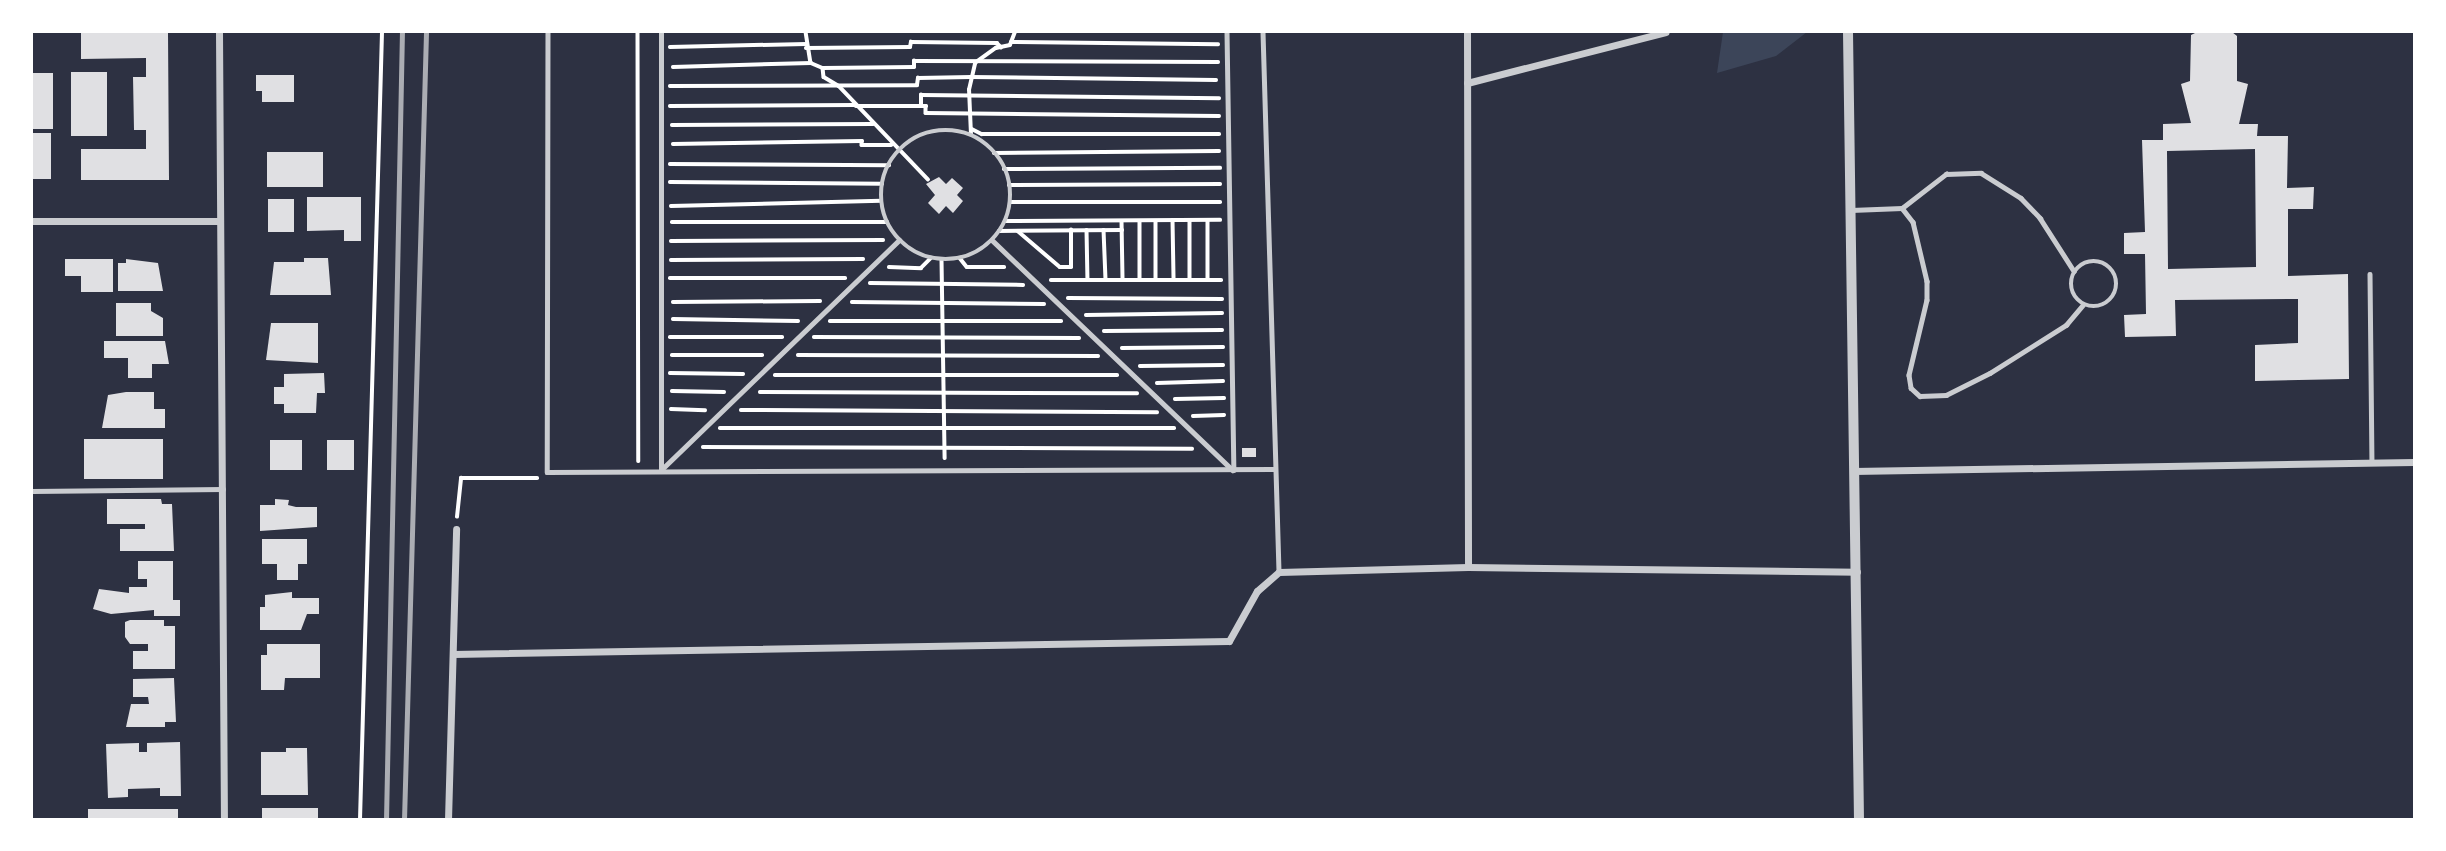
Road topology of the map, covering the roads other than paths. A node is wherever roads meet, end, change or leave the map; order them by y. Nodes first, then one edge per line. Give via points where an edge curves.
1 (219, 32) edge
2 (548, 32) edge
3 (661, 32) edge
4 (1227, 32) edge
5 (1263, 32) edge
6 (1467, 32) edge
7 (1666, 32) edge
8 (1848, 32) edge
9 (1467, 83) junction
10 (1902, 208) junction
11 (1850, 210) junction
12 (220, 220) junction
13 (32, 221) edge
14 (899, 240) junction
15 (992, 240) junction
16 (2074, 271) junction
17 (2370, 274) dead end
18 (2083, 305) junction
19 (2372, 462) junction
20 (2414, 462) edge
21 (1274, 469) junction
22 (661, 470) junction
23 (1234, 470) junction
24 (1853, 471) junction
25 (223, 489) junction
26 (32, 491) edge
27 (456, 529) road end
28 (1468, 568) junction
29 (1279, 572) junction
30 (1857, 572) junction
31 (453, 654) junction
32 (224, 820) edge
33 (448, 820) edge
34 (1859, 820) edge

1 - 12 street
2 - 22 lane via 547,472
3 - 22 lane
4 - 23 lane
5 - 21 lane
6 - 9 street
7 - 9 street
8 - 11 street
9 - 28 street
10 - 11 lane
10 - 16 lane via 1946,174 1980,173 2021,198 2040,218
10 - 18 lane via 1913,222 1927,281 1927,300 1909,374 1911,388 1920,396 1946,396 1990,373 2066,325
11 - 24 street
12 - 13 street
12 - 25 street
14 - 15 lane via 942,260 960,258
14 - 15 lane via 881,201 888,165 896,151 939,130 971,132 1004,169 1010,202 1005,221
14 - 22 lane
15 - 23 lane
16 - 18 lane via 2073,294
16 - 18 lane via 2094,261 2108,265 2117,278 2112,300 2098,307
17 - 19 lane
19 - 20 street
19 - 24 street
21 - 23 lane
21 - 29 lane
22 - 23 lane
24 - 30 street
25 - 26 lane
25 - 32 street
27 - 31 street
28 - 29 street
28 - 30 street
29 - 31 street via 1257,591 1229,641
30 - 34 street
31 - 33 street

